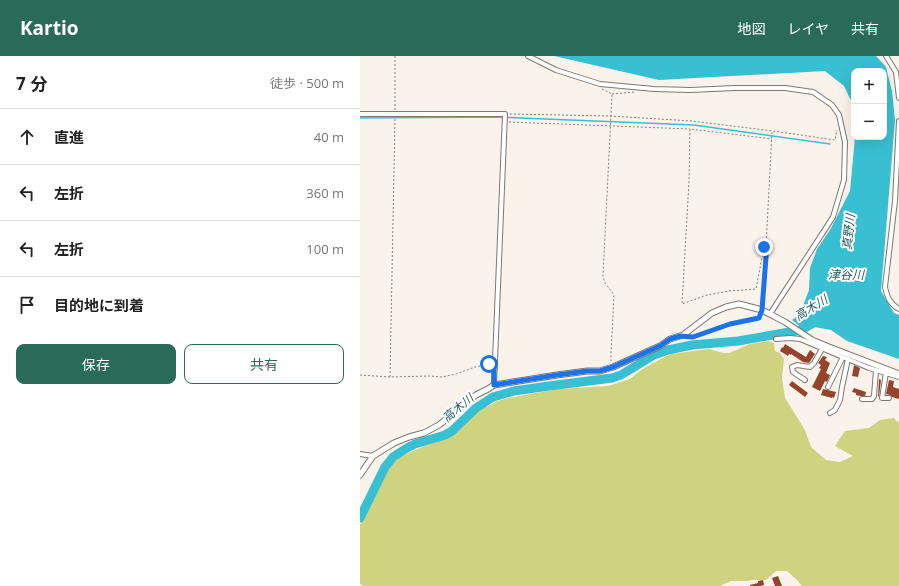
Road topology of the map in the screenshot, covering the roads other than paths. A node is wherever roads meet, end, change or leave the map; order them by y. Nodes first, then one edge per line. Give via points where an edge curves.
1 (528, 56) edge
2 (886, 56) edge
3 (899, 98) edge
4 (360, 114) edge
5 (899, 121) edge
6 (899, 309) edge
7 (770, 314) junction
8 (776, 339) dead end
9 (822, 348) junction
10 (843, 357) junction
11 (848, 359) junction
12 (876, 370) junction
13 (886, 373) junction
14 (899, 374) edge
15 (899, 377) edge
16 (805, 380) dead end
17 (494, 385) junction
18 (828, 387) dead end
19 (874, 396) junction
20 (882, 398) junction
21 (890, 398) dead end
22 (862, 400) dead end
23 (830, 413) dead end
24 (360, 454) edge
25 (373, 456) junction
26 (360, 475) edge

1 - 7 street via 556,70 600,84 690,90 785,88 813,92 832,104 840,115 845,142 844,180 833,217
2 - 3 street via 896,72
4 - 17 street via 505,114
5 - 6 street via 895,201 885,287 888,299
7 - 14 street via 829,347
7 - 17 street via 739,304 726,307 712,313 683,335 613,367 600,371
8 - 9 street via 800,339
9 - 10 street
9 - 16 street via 810,367 792,367 793,372
10 - 11 street
10 - 18 street
11 - 12 street
11 - 23 street via 840,400 835,410
12 - 13 street
12 - 19 street
13 - 15 street
13 - 20 street
17 - 25 street via 476,395 439,425 394,443
19 - 20 street
19 - 22 street via 872,399
20 - 21 street
24 - 25 street
25 - 26 street

